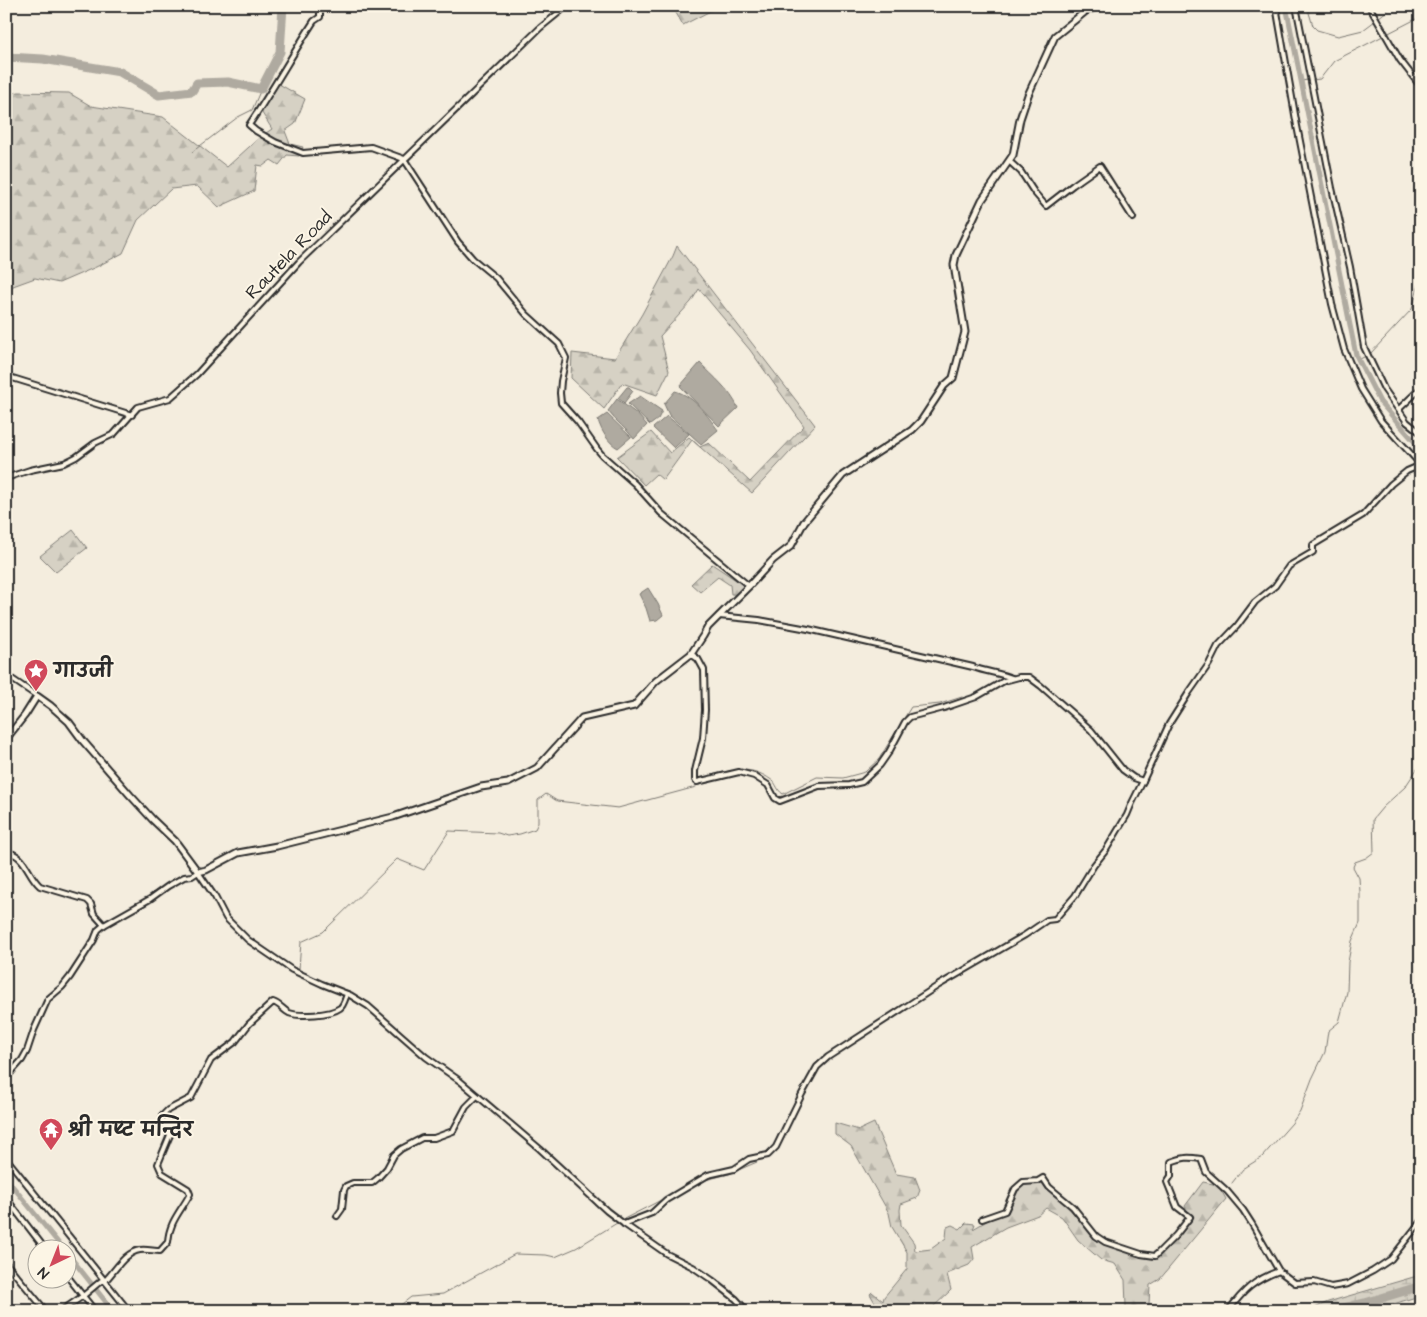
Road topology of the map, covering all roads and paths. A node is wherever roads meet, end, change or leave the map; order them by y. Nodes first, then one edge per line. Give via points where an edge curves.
1 (320, 6) edge
2 (567, 6) edge
3 (1099, 6) edge
4 (1276, 6) edge
5 (1296, 6) edge
6 (1369, 6) edge
7 (1421, 87) edge
8 (404, 159) junction
9 (1009, 161) junction
10 (1133, 218) dead end
11 (6, 376) edge
12 (1421, 388) edge
13 (1399, 409) junction
14 (132, 414) junction
15 (1421, 434) edge
16 (1421, 465) edge
17 (6, 478) edge
18 (749, 586) junction
19 (719, 616) junction
20 (691, 654) junction
21 (6, 675) edge
22 (1014, 679) junction
23 (37, 696) junction
24 (6, 739) edge
25 (1143, 780) junction
26 (6, 852) edge
27 (198, 872) junction
28 (104, 925) junction
29 (347, 994) junction
30 (6, 1078) edge
31 (477, 1096) junction
32 (6, 1158) edge
33 (6, 1198) edge
34 (338, 1216) dead end
35 (982, 1219) dead end
36 (1421, 1221) edge
37 (624, 1224) junction
38 (38, 1240) edge
39 (6, 1263) edge
40 (1279, 1270) junction
41 (103, 1281) junction
42 (78, 1290) edge
43 (82, 1296) junction
44 (46, 1311) edge
45 (61, 1311) edge
46 (95, 1311) edge
47 (129, 1311) edge
48 (747, 1311) edge
49 (1228, 1311) edge

1 - 8 street via 320,17 289,59 249,125 275,142 303,153 370,147
2 - 8 street, Rautela Road
3 - 9 street via 1086,11 1055,36 1028,95
4 - 16 street via 1330,295 1344,349 1361,389 1381,421
5 - 13 street via 1364,347 1384,389
6 - 7 street via 1400,60
8 - 14 street, Rautela Road via 299,262 179,391 170,398 138,407
8 - 18 street via 473,260 496,278 526,314 559,344 566,358 561,403 597,449 635,484 661,514
9 - 10 street via 1046,206 1100,166
9 - 18 street via 982,200 956,255 954,266 965,332 953,378 912,430 843,475 804,522 791,546
11 - 14 street
12 - 13 street
13 - 15 street via 1407,422
14 - 17 street, Rautela Road via 114,434 76,457
16 - 25 street via 1391,484 1363,515 1313,545 1313,552 1289,566 1275,586 1255,602 1218,646 1169,724
18 - 19 street
19 - 20 street
19 - 22 street via 808,629
20 - 22 street via 704,670 705,710 695,780 701,782 739,772 768,785 780,801 819,786 862,782 880,765 910,718 976,696
20 - 27 street via 656,681 634,706 582,718 537,768 508,783 480,787 393,817 238,853
21 - 23 street
22 - 25 street via 1029,677 1041,686 1091,730 1123,770
23 - 24 street
23 - 27 street via 69,722 130,795 175,841
25 - 37 street via 1106,850 1055,919 1047,920 939,985 828,1057 817,1068 776,1147 768,1155 703,1177 666,1200 652,1213
26 - 28 street via 22,859 40,886 87,900
27 - 28 street via 168,886
27 - 29 street via 226,918 248,940 292,970
28 - 30 street via 70,977 48,999 25,1056
29 - 31 street via 368,1006
29 - 41 street via 342,1007 336,1010 299,1016 273,1002 235,1042 211,1060 191,1098 162,1116 162,1123 170,1135 158,1164 162,1173 188,1189 190,1194 174,1218 168,1242 160,1251 141,1249 132,1252
31 - 34 street via 466,1107 453,1130 434,1138 422,1138 401,1149 372,1183 346,1186
31 - 37 street
32 - 41 street
33 - 38 street
35 - 40 street via 1005,1211 1015,1189 1023,1182 1043,1178 1104,1242 1155,1256 1190,1217 1177,1207 1167,1182 1171,1176 1171,1162 1192,1157 1201,1159 1206,1172 1228,1191 1243,1210
36 - 40 street via 1391,1259 1348,1284 1295,1283
37 - 48 street via 712,1280
39 - 44 street
40 - 49 street via 1247,1288
41 - 43 street
41 - 47 street
42 - 43 street
43 - 45 street
43 - 46 street

